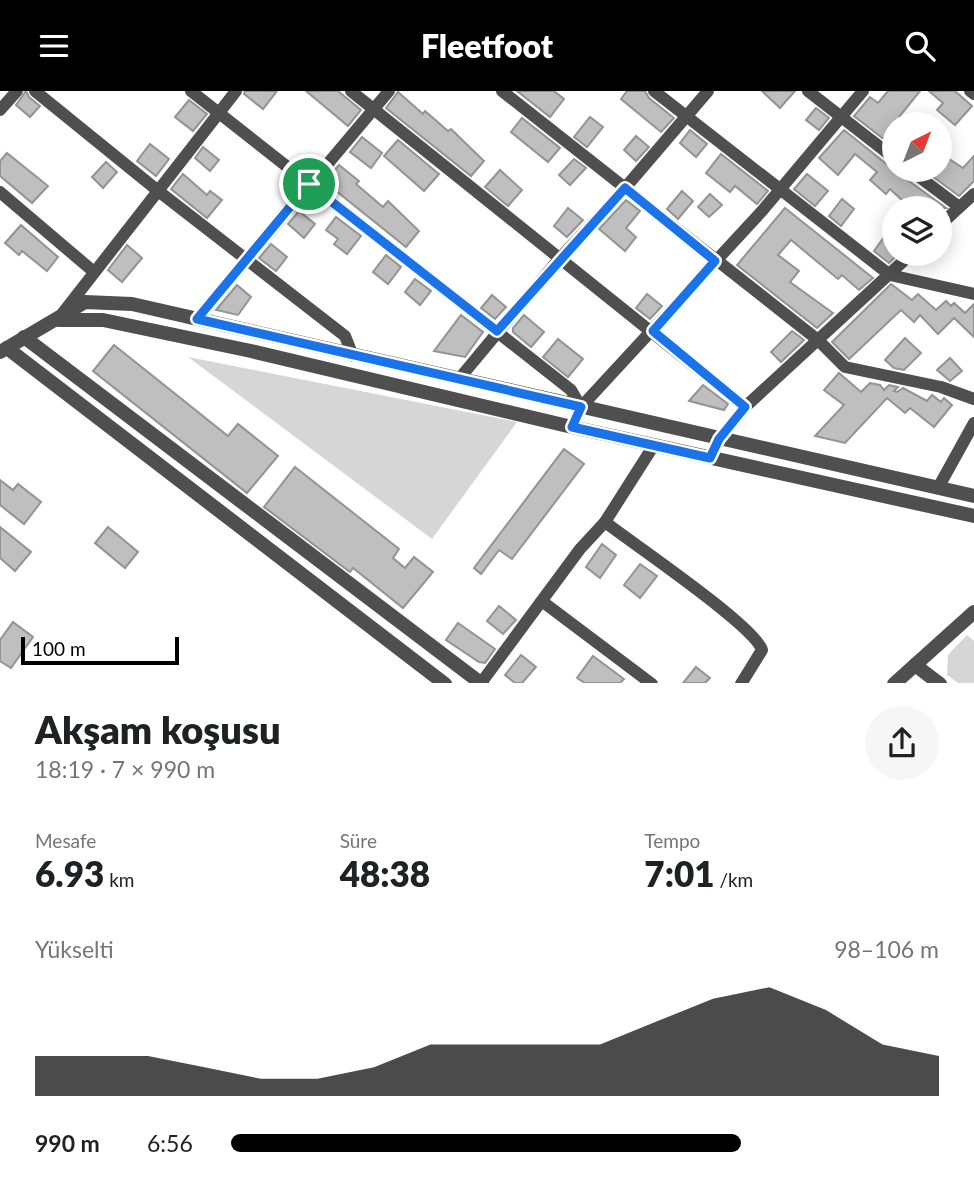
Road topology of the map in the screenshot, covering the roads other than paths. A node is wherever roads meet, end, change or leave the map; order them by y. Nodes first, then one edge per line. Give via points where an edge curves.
1 (17, 91) edge
2 (35, 91) edge
3 (191, 91) edge
4 (236, 91) edge
5 (351, 91) edge
6 (389, 91) edge
7 (502, 91) edge
8 (654, 91) edge
9 (708, 91) edge
10 (808, 91) edge
11 (863, 91) edge
12 (970, 91) edge
13 (974, 94) edge
14 (373, 109) junction
15 (0, 110) edge
16 (218, 113) junction
17 (685, 116) junction
18 (841, 118) junction
19 (882, 149) edge
20 (926, 182) edge
21 (309, 184) junction
22 (625, 188) junction
23 (780, 189) junction
24 (157, 190) junction
25 (0, 192) edge
26 (974, 194) edge
27 (958, 206) junction
28 (952, 212) edge
29 (246, 259) junction
30 (558, 260) junction
31 (715, 261) junction
32 (899, 266) edge
33 (94, 272) junction
34 (890, 275) junction
35 (974, 294) edge
36 (197, 319) junction
37 (58, 320) junction
38 (497, 331) junction
39 (653, 331) junction
40 (24, 337) junction
41 (818, 340) junction
42 (2, 347) edge
43 (353, 356) junction
44 (459, 379) junction
45 (974, 399) edge
46 (581, 407) junction
47 (745, 407) junction
48 (974, 423) edge
49 (572, 427) junction
50 (719, 439) junction
51 (654, 445) junction
52 (710, 458) junction
53 (938, 488) junction
54 (974, 496) edge
55 (974, 516) edge
56 (605, 522) junction
57 (543, 602) junction
58 (974, 612) edge
59 (915, 665) junction
60 (901, 682) edge
61 (444, 683) edge
62 (482, 683) edge
63 (651, 683) edge
64 (742, 683) edge
65 (939, 683) edge

1 - 15 street
2 - 24 street
3 - 16 street
4 - 16 street
5 - 14 street
6 - 14 street
7 - 22 street
8 - 17 street
9 - 17 street
10 - 18 street
11 - 18 street
12 - 13 street
14 - 21 street
14 - 30 street
16 - 21 street
16 - 24 street
17 - 22 street
17 - 23 street
18 - 19 street
18 - 23 street
20 - 27 street
21 - 29 street
21 - 38 street
22 - 30 street
22 - 31 street
23 - 31 street
23 - 34 street
24 - 29 street
24 - 33 street
25 - 33 street
26 - 27 street
27 - 28 street
29 - 36 street
29 - 43 street via 345,336
30 - 38 street
30 - 39 street
31 - 39 street
31 - 41 street
32 - 34 street
33 - 37 street
34 - 35 street
34 - 41 street
36 - 37 street via 132,304 85,302
36 - 43 street
37 - 40 street
37 - 49 street via 103,320 143,328
38 - 44 street
38 - 46 street via 571,390
39 - 46 street
39 - 47 street
40 - 42 street
40 - 62 street
41 - 45 street via 845,367 941,387
41 - 47 street
42 - 61 street
43 - 44 street
44 - 46 street
46 - 49 street
46 - 50 street
47 - 50 street
48 - 53 street
49 - 51 street
50 - 52 street
50 - 53 street
51 - 52 street
51 - 56 street
52 - 55 street
53 - 54 street
56 - 57 street
56 - 64 street via 760,642 762,650
57 - 62 street
57 - 63 street
58 - 59 street
59 - 60 street
59 - 65 street

